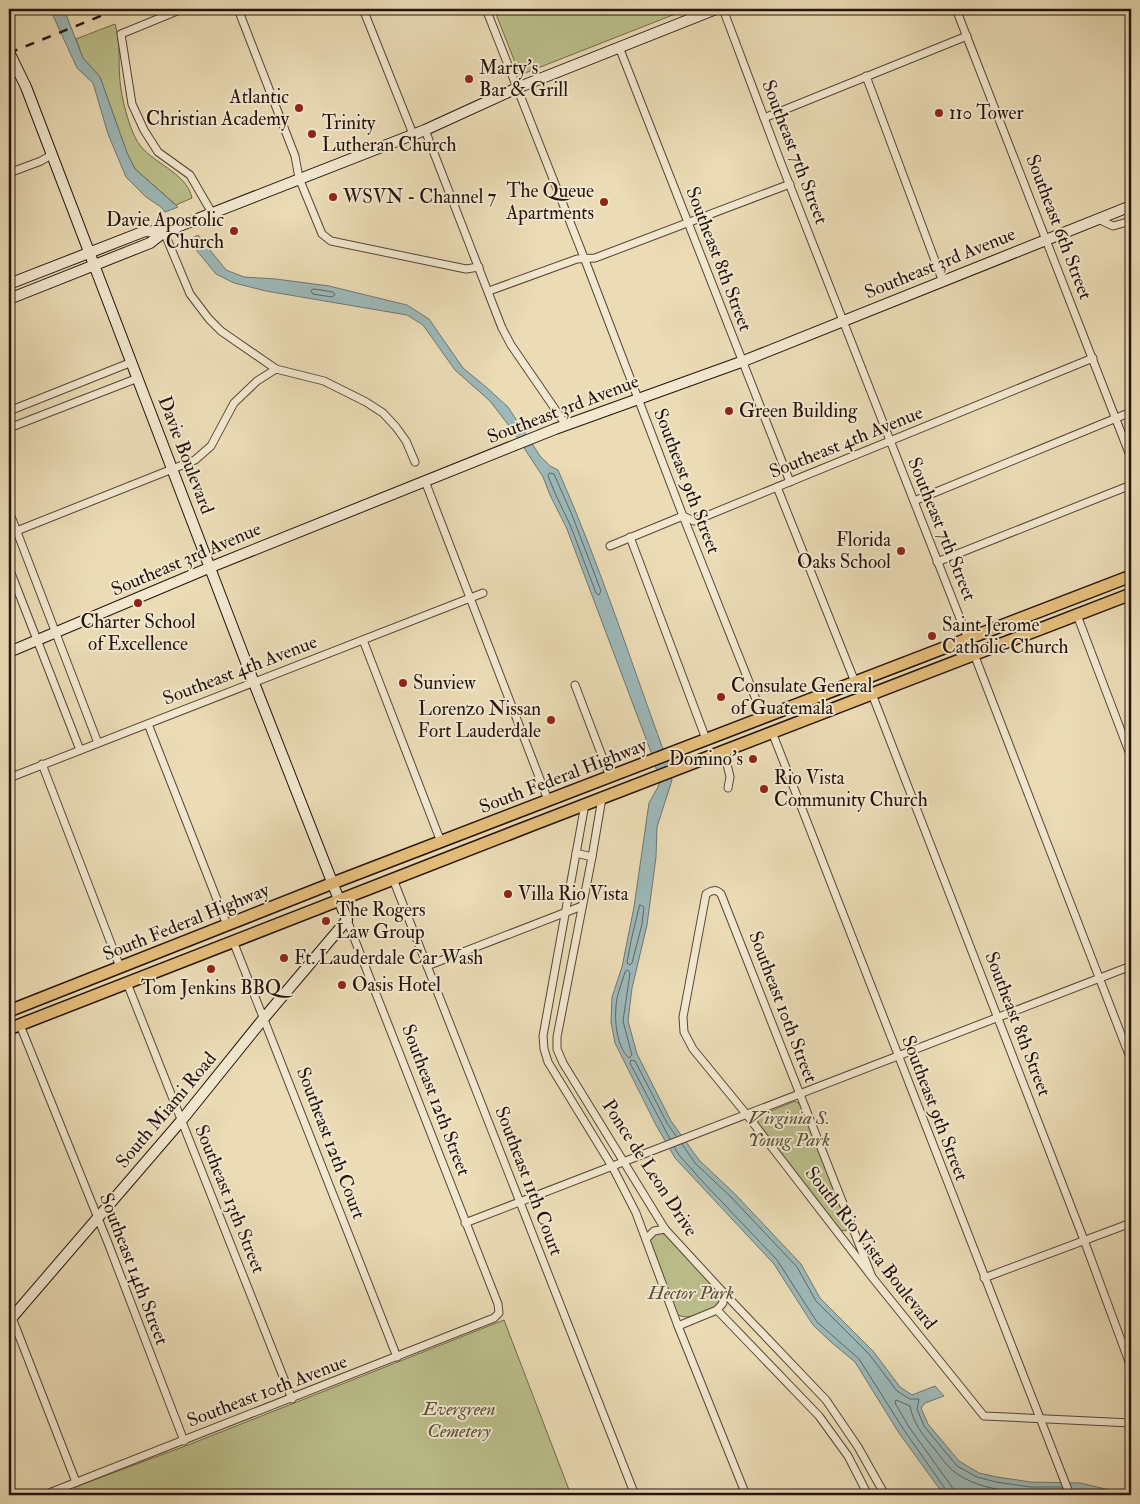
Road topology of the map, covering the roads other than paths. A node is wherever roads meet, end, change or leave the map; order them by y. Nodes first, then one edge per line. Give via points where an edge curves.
1 (182, 9) edge
2 (238, 9) edge
3 (363, 9) edge
4 (486, 9) edge
5 (716, 9) edge
6 (723, 9) edge
7 (956, 9) edge
8 (967, 36) junction
9 (619, 47) junction
10 (9, 52) edge
11 (866, 76) junction
12 (517, 88) junction
13 (764, 118) junction
14 (425, 130) junction
15 (413, 134) junction
16 (52, 154) junction
17 (9, 173) edge
18 (299, 178) junction
19 (790, 184) junction
20 (1131, 206) edge
21 (212, 213) junction
22 (1098, 220) junction
23 (1131, 221) edge
24 (688, 224) junction
25 (164, 232) junction
26 (1046, 239) junction
27 (90, 253) junction
28 (585, 260) junction
29 (94, 265) junction
30 (479, 268) junction
31 (943, 282) junction
32 (9, 284) edge
33 (488, 291) junction
34 (9, 300) edge
35 (843, 321) junction
36 (1093, 358) junction
37 (132, 362) junction
38 (741, 362) junction
39 (276, 369) junction
40 (138, 378) junction
41 (638, 400) junction
42 (9, 411) edge
43 (1131, 412) edge
44 (1117, 418) junction
45 (566, 425) junction
46 (9, 428) edge
47 (890, 442) junction
48 (1131, 458) edge
49 (415, 462) dead end
50 (173, 470) junction
51 (425, 481) junction
52 (790, 482) junction
53 (1131, 485) edge
54 (777, 487) junction
55 (914, 501) junction
56 (9, 511) edge
57 (683, 516) junction
58 (17, 531) junction
59 (9, 534) edge
60 (630, 537) junction
61 (610, 546) dead end
62 (937, 562) junction
63 (211, 567) junction
64 (9, 568) edge
65 (1129, 576) edge
66 (483, 593) dead end
67 (1131, 595) edge
68 (470, 598) junction
69 (1077, 615) junction
70 (56, 633) junction
71 (968, 638) junction
72 (363, 640) junction
73 (37, 641) junction
74 (9, 652) edge
75 (974, 654) junction
76 (855, 682) junction
77 (254, 683) junction
78 (575, 685) dead end
79 (872, 694) junction
80 (788, 708) junction
81 (763, 717) junction
82 (148, 724) junction
83 (772, 732) junction
84 (706, 739) junction
85 (98, 743) junction
86 (744, 743) junction
87 (80, 750) junction
88 (724, 751) junction
89 (1131, 757) edge
90 (42, 764) junction
91 (610, 776) junction
92 (9, 778) edge
93 (728, 788) dead end
94 (602, 798) junction
95 (548, 800) junction
96 (585, 804) junction
97 (532, 824) junction
98 (441, 842) junction
99 (576, 854) junction
100 (592, 857) junction
101 (393, 879) junction
102 (333, 883) junction
103 (717, 890) joint
104 (340, 900) junction
105 (582, 906) junction
106 (566, 912) junction
107 (347, 920) junction
108 (227, 925) junction
109 (233, 941) junction
110 (144, 958) junction
111 (427, 966) junction
112 (1131, 966) edge
113 (120, 967) junction
114 (1100, 979) junction
115 (127, 983) junction
116 (106, 991) junction
117 (9, 997) edge
118 (11, 1010) edge
119 (264, 1018) junction
120 (998, 1018) junction
121 (14, 1027) edge
122 (897, 1057) junction
123 (1131, 1060) edge
124 (800, 1094) junction
125 (747, 1115) junction
126 (181, 1121) junction
127 (610, 1139) junction
128 (598, 1145) junction
129 (625, 1163) junction
130 (613, 1168) junction
131 (520, 1202) junction
132 (98, 1218) junction
133 (465, 1223) junction
134 (1131, 1223) edge
135 (853, 1228) junction
136 (665, 1229) junction
137 (839, 1234) junction
138 (646, 1239) junction
139 (1084, 1240) junction
140 (872, 1277) junction
141 (984, 1278) junction
142 (723, 1292) junction
143 (735, 1306) junction
144 (717, 1310) junction
145 (499, 1313) joint
146 (10, 1316) edge
147 (725, 1318) junction
148 (678, 1326) junction
149 (397, 1357) junction
150 (1131, 1367) edge
151 (292, 1399) junction
152 (1039, 1418) junction
153 (1131, 1423) edge
154 (184, 1441) junction
155 (76, 1482) junction
156 (44, 1495) edge
157 (635, 1495) edge
158 (746, 1495) edge
159 (868, 1495) edge
160 (885, 1495) edge
161 (1070, 1495) edge

1 - 21 street via 121,34 132,104 144,130 158,152 190,175
2 - 18 street via 295,156
3 - 15 street
4 - 12 street, Southeast 9th Street
5 - 9 main road
6 - 13 street, Southeast 7th Street
7 - 8 street, Southeast 6th Street
8 - 11 street
8 - 26 street, Southeast 6th Street
9 - 12 main road
9 - 24 street, Southeast 8th Street
10 - 16 main road, Davie Boulevard
11 - 13 street
11 - 31 street
12 - 14 main road
12 - 28 street, Southeast 9th Street
13 - 19 street, Southeast 7th Street
14 - 15 main road
14 - 30 street
15 - 18 main road
16 - 17 street
16 - 27 main road, Davie Boulevard
18 - 21 main road
18 - 30 street via 322,234 331,241 466,269
19 - 24 street
19 - 35 street, Southeast 7th Street
20 - 22 main road, Southeast 3rd Avenue
21 - 25 main road
22 - 23 street via 1113,226
22 - 26 main road, Southeast 3rd Avenue
24 - 28 street
24 - 38 street, Southeast 8th Street
25 - 27 main road via 145,231
25 - 29 main road via 150,243
25 - 39 street via 190,294 209,318 221,331
26 - 31 main road, Southeast 3rd Avenue
26 - 36 street, Southeast 6th Street
27 - 29 main road, Davie Boulevard
27 - 32 main road
28 - 33 street via 577,259
28 - 41 street, Southeast 9th Street
29 - 34 main road
29 - 37 main road, Davie Boulevard
30 - 33 street
31 - 35 main road, Southeast 3rd Avenue
33 - 45 street via 511,346
35 - 38 main road, Southeast 3rd Avenue
35 - 47 street, Southeast 7th Street
36 - 44 street, Southeast 6th Street
36 - 47 street, Southeast 4th Avenue
37 - 40 main road, Davie Boulevard
37 - 42 street
38 - 41 main road, Southeast 3rd Avenue
38 - 52 street, Southeast 8th Street
39 - 49 street via 324,381 383,413 406,441
39 - 50 street via 234,403 211,446 195,460
40 - 46 street
40 - 50 main road, Davie Boulevard
41 - 45 main road, Southeast 3rd Avenue
41 - 57 street, Southeast 9th Street
43 - 44 street
44 - 48 street, Southeast 6th Street
44 - 55 street
45 - 51 main road, Southeast 3rd Avenue
47 - 52 street, Southeast 4th Avenue
47 - 55 street, Southeast 7th Street
50 - 58 street
50 - 63 main road, Davie Boulevard
51 - 63 main road, Southeast 3rd Avenue
51 - 68 street
52 - 54 street, Southeast 4th Avenue
53 - 62 street
54 - 57 street, Southeast 4th Avenue via 694,521
54 - 76 street
55 - 62 street, Southeast 7th Street
56 - 58 street
57 - 60 street, Southeast 4th Avenue
57 - 81 street, Southeast 9th Street
58 - 59 street
58 - 70 street
60 - 61 street, Southeast 4th Avenue
60 - 84 street
62 - 71 street, Southeast 7th Street
63 - 70 main road, Southeast 3rd Avenue
63 - 77 main road, Davie Boulevard
64 - 73 street
65 - 71 main road, South Federal Highway
66 - 68 street, Southeast 4th Avenue
67 - 69 main road
68 - 72 street, Southeast 4th Avenue
68 - 95 street
69 - 75 main road
69 - 89 street
70 - 73 main road, Southeast 3rd Avenue
70 - 85 street
71 - 75 street, Southeast 7th Street
71 - 76 main road, South Federal Highway
72 - 77 street, Southeast 4th Avenue
72 - 98 street
73 - 74 main road, Southeast 3rd Avenue
73 - 87 street
75 - 79 main road
75 - 114 street, Southeast 7th Street
76 - 80 main road, South Federal Highway
77 - 82 street, Southeast 4th Avenue
77 - 102 main road, Davie Boulevard
78 - 91 street
79 - 83 main road
79 - 120 street, Southeast 8th Street
80 - 81 main road, South Federal Highway
80 - 83 main road via 773,725
81 - 84 main road, South Federal Highway
81 - 86 main road via 756,732
82 - 85 street, Southeast 4th Avenue
82 - 108 street
83 - 86 main road
83 - 122 street, Southeast 9th Street
84 - 91 main road, South Federal Highway
85 - 87 street, Southeast 4th Avenue
86 - 88 main road, South Federal Highway
87 - 90 street, Southeast 4th Avenue
88 - 93 street via 730,777
88 - 94 main road, South Federal Highway
90 - 92 street, Southeast 4th Avenue
90 - 113 street
91 - 95 main road, South Federal Highway
91 - 96 main road via 592,792
94 - 96 main road, South Federal Highway
94 - 100 street, Ponce de Leon Drive
95 - 97 main road via 545,810
95 - 98 main road, South Federal Highway
96 - 97 main road, South Federal Highway
96 - 99 street, Ponce de Leon Drive
97 - 101 main road, South Federal Highway
98 - 102 main road, South Federal Highway
99 - 100 street
99 - 106 street, Ponce de Leon Drive
100 - 105 street, Ponce de Leon Drive
101 - 104 main road, South Federal Highway
101 - 111 street, Southeast 11th Court
102 - 104 main road, Davie Boulevard
102 - 108 main road, South Federal Highway
103 - 124 street, Southeast 10th Street via 722,894
103 - 125 street, South Rio Vista Boulevard via 706,894 683,1017 684,1032 692,1049
104 - 107 main road, Southeast 12th Street
104 - 109 main road, South Federal Highway
105 - 106 street
105 - 127 street, Ponce de Leon Drive via 557,1049
106 - 111 street
106 - 128 street, Ponce de Leon Drive via 543,1036 544,1050
107 - 119 main road, South Miami Road
107 - 133 street, Southeast 12th Street
108 - 110 main road, South Federal Highway
109 - 115 main road, South Federal Highway
109 - 119 street, Southeast 12th Court
110 - 113 main road, South Federal Highway
110 - 115 main road via 134,968
111 - 131 street, Southeast 11th Court
112 - 114 street
113 - 116 main road via 114,983
113 - 118 main road, South Federal Highway
114 - 120 street
114 - 123 street, Southeast 7th Street
115 - 116 main road, South Federal Highway
115 - 126 street, Southeast 13th Street
116 - 121 main road, South Federal Highway
117 - 118 street
119 - 126 main road, South Miami Road
119 - 149 street, Southeast 12th Court
120 - 122 street
120 - 139 street, Southeast 8th Street
121 - 132 street, Southeast 14th Street
122 - 124 street
122 - 141 street, Southeast 9th Street
124 - 125 street
124 - 135 street, Southeast 10th Street
125 - 129 street
125 - 137 street, South Rio Vista Boulevard
126 - 132 main road, South Miami Road
126 - 151 street, Southeast 13th Street
127 - 128 street via 606,1144
127 - 129 street, Ponce de Leon Drive
128 - 130 street, Ponce de Leon Drive
129 - 130 street
129 - 136 street, Ponce de Leon Drive
130 - 131 street
130 - 138 street, Ponce de Leon Drive
131 - 133 street
131 - 157 street, Southeast 11th Court
132 - 146 main road, South Miami Road
132 - 154 street, Southeast 14th Street
133 - 145 street, Southeast 12th Street
134 - 139 street
135 - 137 street
135 - 140 street, Southeast 10th Street
136 - 138 street via 654,1231
136 - 142 street, Ponce de Leon Drive
137 - 140 street, South Rio Vista Boulevard
138 - 148 street, Ponce de Leon Drive
139 - 141 street
139 - 150 street, Southeast 8th Street
140 - 152 street, South Rio Vista Boulevard via 984,1416
141 - 152 street, Southeast 9th Street
142 - 143 street, Ponce de Leon Drive
142 - 144 street via 723,1303
143 - 147 street via 729,1309
143 - 160 street, Ponce de Leon Drive via 826,1400
144 - 147 street
144 - 148 street
145 - 149 street, Southeast 10th Avenue via 494,1318
146 - 155 street
147 - 159 street via 819,1416 848,1456
148 - 158 street, Ponce de Leon Drive
149 - 151 street, Southeast 10th Avenue
151 - 154 street, Southeast 10th Avenue
152 - 153 street, South Rio Vista Boulevard
152 - 161 street, Southeast 9th Street
154 - 155 street, Southeast 10th Avenue
155 - 156 street, Southeast 10th Avenue

